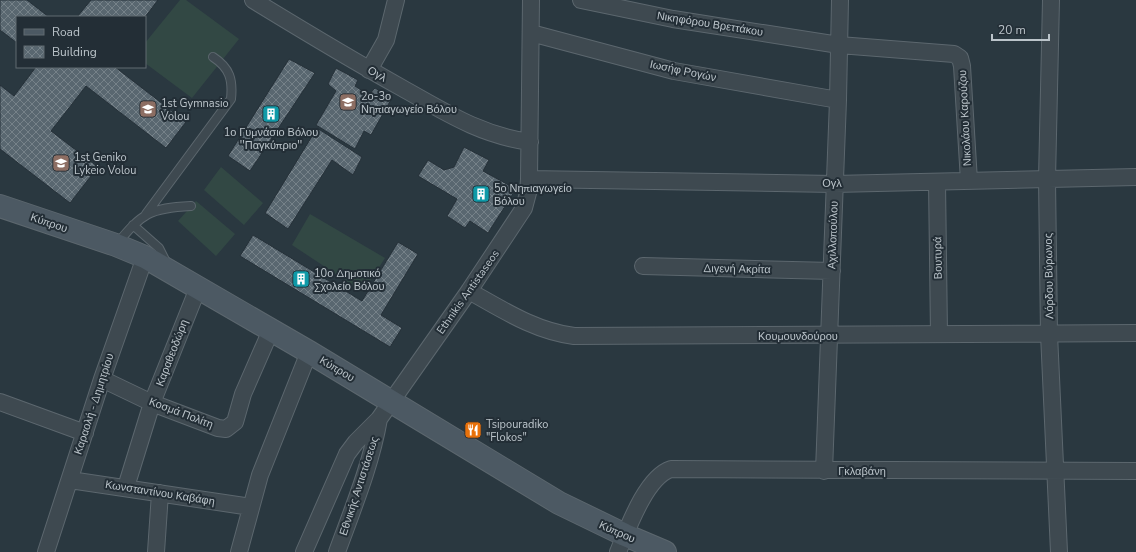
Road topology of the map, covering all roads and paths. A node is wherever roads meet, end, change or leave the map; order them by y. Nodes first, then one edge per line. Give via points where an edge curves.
1 (252, 0) edge
2 (396, 0) edge
3 (531, 0) edge
4 (581, 0) edge
5 (840, 0) edge
6 (1051, 0) edge
7 (531, 33) junction
8 (839, 45) junction
9 (213, 57) dead end
10 (369, 70) junction
11 (838, 100) junction
12 (530, 142) junction
13 (1136, 177) edge
14 (529, 179) junction
15 (1047, 179) junction
16 (969, 181) junction
17 (937, 182) junction
18 (834, 184) junction
19 (0, 206) edge
20 (191, 206) dead end
21 (146, 214) junction
22 (133, 225) junction
23 (116, 245) junction
24 (145, 257) junction
25 (643, 266) dead end
26 (832, 271) junction
27 (171, 272) junction
28 (198, 288) junction
29 (469, 291) junction
30 (271, 330) junction
31 (1136, 333) edge
32 (939, 334) junction
33 (1050, 334) junction
34 (830, 336) junction
35 (309, 352) junction
36 (102, 379) junction
37 (0, 402) edge
38 (152, 403) junction
39 (384, 410) junction
40 (85, 433) junction
41 (824, 471) junction
42 (1055, 471) junction
43 (1136, 471) edge
44 (70, 480) junction
45 (126, 488) junction
46 (160, 493) junction
47 (250, 507) junction
48 (621, 544) edge
49 (309, 550) edge
50 (46, 552) edge
51 (156, 552) edge
52 (239, 552) edge
53 (337, 552) edge
54 (665, 552) edge
55 (1059, 552) edge

1 - 10 street, Ογλ
2 - 10 street via 386,40
3 - 7 street, Ethnikis Antistaseos
4 - 8 street, Νικηφόρου Βρεττάκου via 673,19
5 - 8 street, Αχιλλοπούλου
6 - 15 street, Λόρδου Βύρωνος
7 - 11 street, Ιωσήφ Ρογών via 674,71
7 - 12 street, Ethnikis Antistaseos
8 - 11 street, Αχιλλοπούλου
8 - 16 street, Νικολάου Καρούζου via 954,54 960,58
9 - 21 lane via 224,64 233,84 231,100
10 - 12 street, Ογλ via 481,131 507,139
11 - 18 street, Αχιλλοπούλου
12 - 14 street, Ethnikis Antistaseos
13 - 15 street, Ογλ
14 - 18 street, Ογλ
14 - 29 street, Ethnikis Antistaseos via 524,208
15 - 16 street, Ογλ
15 - 33 street, Λόρδου Βύρωνος
16 - 17 street, Ογλ
17 - 18 street, Ογλ
17 - 32 street, Βουτυρά
18 - 26 street, Αχιλλοπούλου
19 - 23 street, Κύπρου
20 - 21 lane via 162,208
21 - 22 lane
22 - 23 lane
22 - 27 lane via 158,248
23 - 24 street, Κύπρου
24 - 27 street, Κύπρου
24 - 36 street, Καραολή - Δημητρίου
25 - 26 street, Διγενή Ακρίτα
26 - 34 street, Αχιλλοπούλου
27 - 28 street, Κύπρου
28 - 30 street, Κύπρου
28 - 38 street, Καραθεοδώρη
29 - 34 street, Κουμουνδούρου via 532,325 558,334 574,336
29 - 39 street, Ethnikis Antistaseos
30 - 35 street, Κύπρου
30 - 38 street, Κοσμά Πολίτη via 243,394 235,422 231,426 226,429 218,428
31 - 33 street, Κουμουνδούρου
32 - 33 street, Κουμουνδούρου
32 - 34 street, Κουμουνδούρου
33 - 42 street, Λόρδου Βύρωνος
34 - 41 street, Αχιλλοπούλου
35 - 39 street, Κύπρου
35 - 47 street via 260,475
36 - 38 street, Κοσμά Πολίτη
36 - 40 street, Καραολή - Δημητρίου
37 - 40 street
38 - 45 street, Καραθεοδώρη
39 - 48 street, Κύπρου via 559,503
39 - 49 street, Ethnikis Antistaseos via 347,454
39 - 53 street, Εθνικής Αντιστάσεως via 363,481
40 - 44 street, Καραολή - Δημητρίου
41 - 42 street, Γκλαβάνη
41 - 48 street, Γκλαβάνη via 677,468 667,471 649,488
42 - 43 street, Γκλαβάνη
42 - 55 street, Λόρδου Βύρωνος
44 - 45 street, Κωνσταντίνου Καβάφη
44 - 50 street, Καραολή - Δημητρίου
45 - 46 street, Κωνσταντίνου Καβάφη
46 - 47 street, Κωνσταντίνου Καβάφη
46 - 51 street
47 - 52 street
48 - 54 street, Κύπρου

